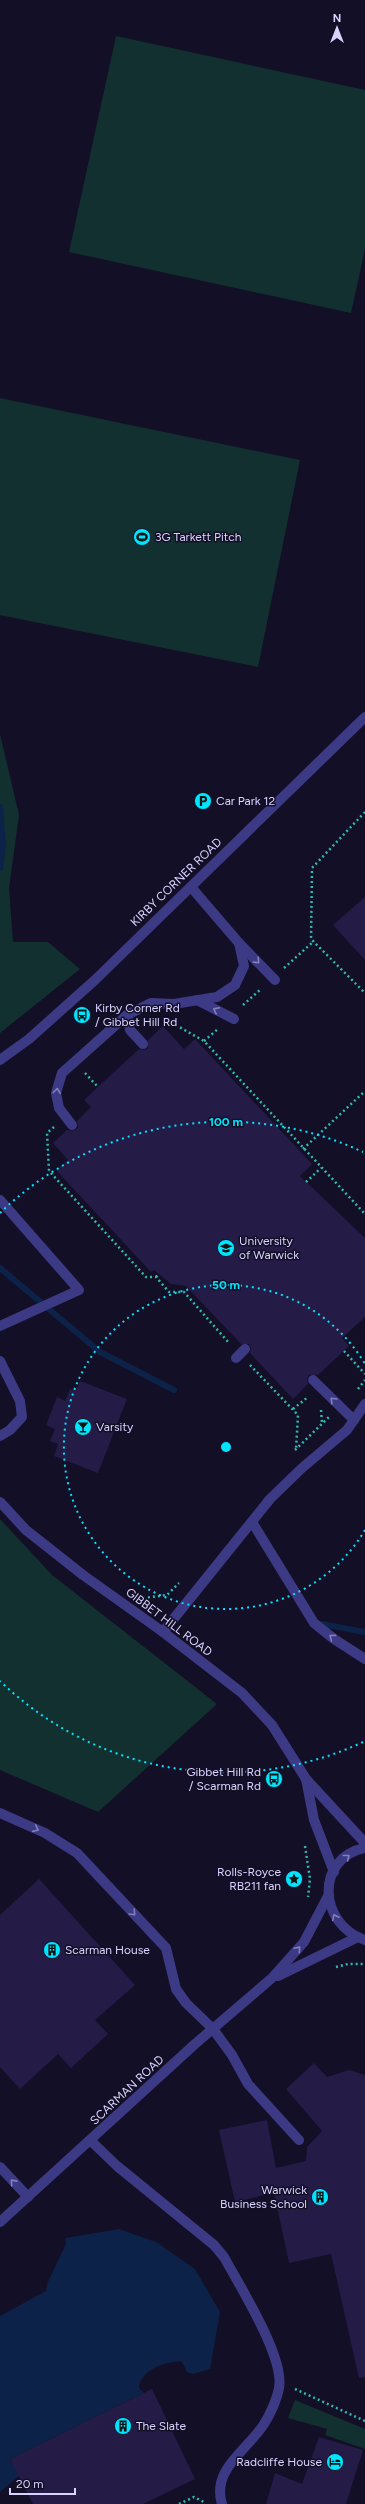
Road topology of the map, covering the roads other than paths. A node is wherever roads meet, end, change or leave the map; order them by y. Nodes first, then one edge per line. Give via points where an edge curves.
1 (365, 717) edge
2 (191, 887) junction
3 (240, 943) junction
4 (274, 979) road end
5 (197, 1000) junction
6 (127, 1016) junction
7 (232, 1018) road end
8 (143, 1044) dead end
9 (0, 1060) edge
10 (69, 1121) road end
11 (0, 1200) edge
12 (0, 1326) edge
13 (0, 1361) edge
14 (313, 1380) dead end
15 (365, 1404) edge
16 (354, 1420) junction
17 (0, 1436) edge
18 (0, 1502) edge
19 (252, 1522) junction
20 (163, 1632) junction
21 (365, 1659) edge
22 (306, 1779) junction
23 (0, 1813) edge
24 (365, 1843) edge
25 (365, 1848) edge
26 (334, 1872) junction
27 (328, 1896) junction
28 (361, 1938) edge
29 (272, 1978) junction
30 (213, 2029) junction
31 (299, 2140) dead end
32 (90, 2141) junction
33 (0, 2167) edge
34 (28, 2197) junction
35 (0, 2222) edge
36 (222, 2504) edge

1 - 2 street, KIRBY CORNER ROAD
2 - 3 street
2 - 9 street, KIRBY CORNER ROAD via 29,1039
3 -> 4 street
3 - 5 street via 244,966 235,985 217,997
5 - 6 street via 174,1004 151,1003
7 -> 5 street
6 - 8 street via 130,1030
10 -> 6 street via 59,1108 56,1093 62,1073
11 - 12 street via 79,1290
13 - 17 street via 20,1401 22,1417
16 -> 14 street
15 - 16 street
16 - 19 street via 347,1430 302,1468
18 - 20 street, GIBBET HILL ROAD via 26,1530 83,1575
19 - 20 street
21 -> 19 street via 314,1623
20 - 22 street, GIBBET HILL ROAD via 242,1693 272,1724
22 - 24 street, GIBBET HILL ROAD
22 - 26 street, GIBBET HILL ROAD via 314,1820
23 -> 30 street via 45,1833 77,1853 166,1948 176,1988 186,2003
26 -> 25 street via 346,1856
26 - 27 street, SCARMAN ROAD
28 -> 27 street via 338,1922
29 -> 27 street, SCARMAN ROAD via 304,1942
28 - 29 street, SCARMAN ROAD
29 - 30 street, SCARMAN ROAD
30 - 31 street via 232,2055 248,2084
30 - 32 street, SCARMAN ROAD
32 - 34 street, SCARMAN ROAD
32 - 36 street via 214,2245 224,2257 273,2353 280,2387 264,2425 229,2465 224,2475 220,2493
34 -> 33 street
34 - 35 street, SCARMAN ROAD

